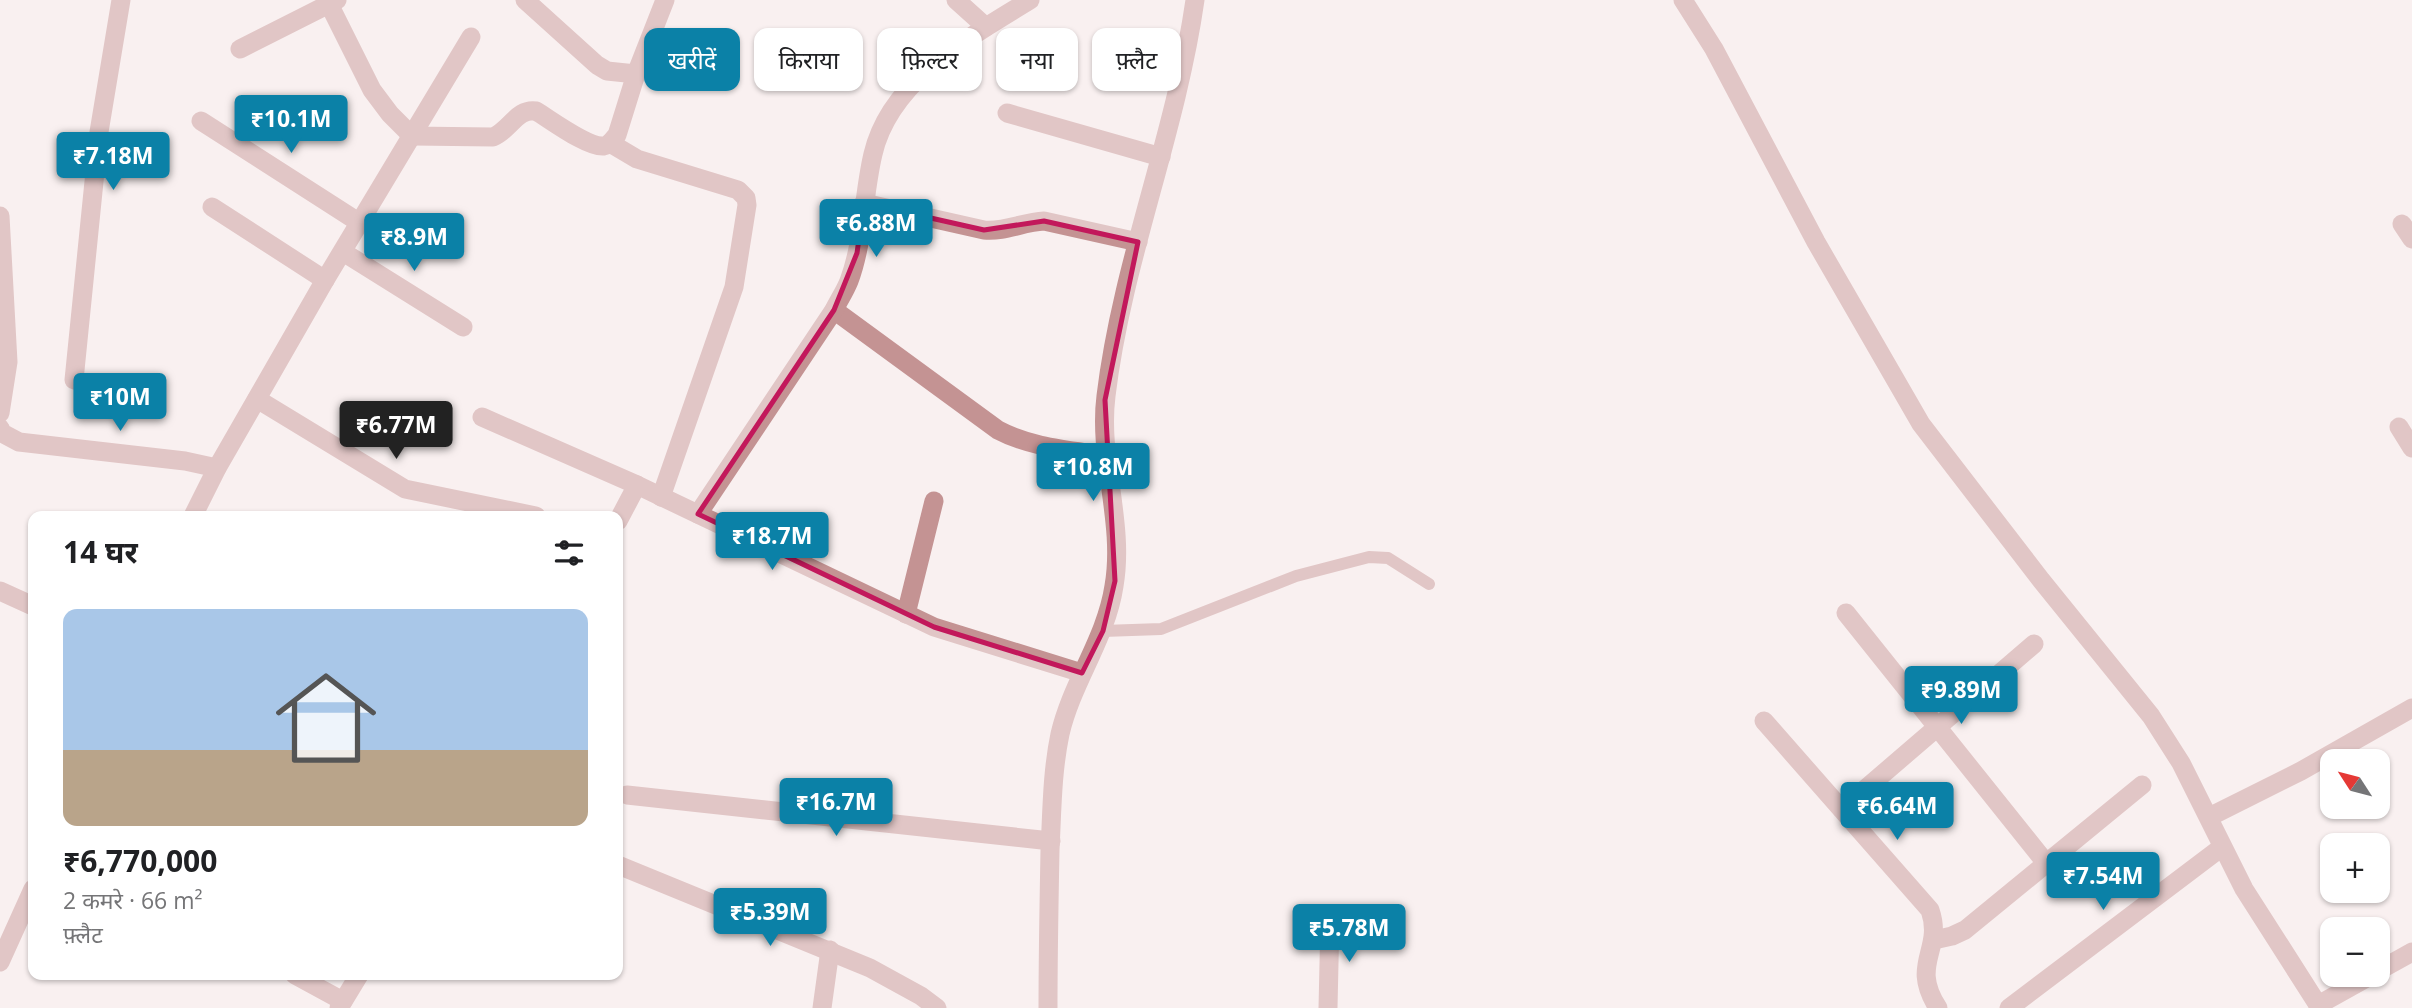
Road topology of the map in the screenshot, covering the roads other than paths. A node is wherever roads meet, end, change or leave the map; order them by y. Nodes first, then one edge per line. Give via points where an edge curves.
1 (121, 0) edge
2 (525, 0) edge
3 (956, 0) edge
4 (1030, 0) edge
5 (1195, 0) edge
6 (1683, 0) edge
7 (331, 2) edge
8 (660, 4) edge
9 (986, 27) junction
10 (471, 37) dead end
11 (240, 49) dead end
12 (636, 74) junction
13 (1007, 113) dead end
14 (201, 121) dead end
15 (412, 136) junction
16 (610, 143) junction
17 (1161, 157) junction
18 (864, 203) junction
19 (212, 207) dead end
20 (0, 216) edge
21 (360, 223) junction
22 (1138, 242) junction
23 (343, 252) junction
24 (325, 280) junction
25 (834, 310) junction
26 (463, 327) dead end
27 (74, 380) dead end
28 (257, 399) junction
29 (0, 413) edge
30 (482, 417) dead end
31 (2399, 427) dead end
32 (0, 428) edge
33 (2412, 448) edge
34 (1108, 456) junction
35 (217, 468) junction
36 (637, 485) junction
37 (661, 497) junction
38 (934, 502) dead end
39 (196, 511) edge
40 (513, 511) edge
41 (623, 512) edge
42 (698, 514) junction
43 (1429, 584) dead end
44 (0, 591) edge
45 (28, 604) edge
46 (1846, 613) dead end
47 (906, 614) junction
48 (1103, 631) junction
49 (2034, 644) dead end
50 (1082, 673) junction
51 (2412, 708) edge
52 (1764, 721) dead end
53 (1937, 727) junction
54 (2142, 785) dead end
55 (626, 794) dead end
56 (1842, 809) junction
57 (2209, 817) junction
58 (1051, 841) junction
59 (2222, 848) junction
60 (2046, 863) junction
61 (623, 866) edge
62 (28, 901) edge
63 (1330, 919) dead end
64 (1934, 940) junction
65 (830, 950) junction
66 (2412, 952) edge
67 (1, 959) edge
68 (2390, 964) edge
69 (303, 980) edge
70 (356, 980) edge
71 (2351, 987) edge
72 (341, 1004) edge
73 (2319, 1006) edge
74 (822, 1008) edge
75 (936, 1008) edge
76 (1048, 1008) edge
77 (1328, 1008) edge
78 (1938, 1008) edge
79 (2008, 1008) edge

1 - 27 street via 99,132
2 - 12 street via 597,65 607,71
3 - 9 street
4 - 9 street
5 - 17 street
6 - 57 street via 1921,424 2151,716
7 - 11 street
7 - 15 street via 372,90
8 - 12 street
9 - 18 street via 901,97 873,152
10 - 15 street
12 - 16 street via 617,135
13 - 17 street
14 - 21 street
15 - 16 street via 493,137 528,110 587,142
15 - 21 street
16 - 37 street via 637,159 738,191 746,198 734,287
17 - 22 street
18 - 22 street via 984,230 1044,222
18 - 25 street via 849,281
19 - 24 street
20 - 29 street via 8,362
21 - 23 street
22 - 34 street via 1110,363 1105,400
23 - 24 street
23 - 26 street
24 - 28 street
25 - 34 street via 998,430 1017,440
25 - 42 street
28 - 35 street
28 - 40 street via 405,489
30 - 36 street
31 - 33 street
32 - 35 street via 19,442
34 - 48 street via 1115,581
35 - 39 street
36 - 37 street
36 - 41 street
37 - 42 street
38 - 47 street
42 - 47 street
43 - 48 lane via 1388,558 1369,557 1296,576 1161,629
44 - 45 street
46 - 53 street
47 - 50 street
48 - 50 street
49 - 53 street
50 - 58 street via 1056,757
51 - 57 street
52 - 56 street
53 - 56 street
53 - 60 street
54 - 60 street
55 - 58 street
56 - 64 street via 1930,910
57 - 59 street
58 - 76 street
59 - 73 street
59 - 79 street
60 - 64 street via 1965,930
61 - 65 street
62 - 67 street
63 - 77 street
64 - 78 street via 1925,981
65 - 74 street
65 - 75 street
66 - 68 street
69 - 72 street
70 - 72 street
71 - 73 street

